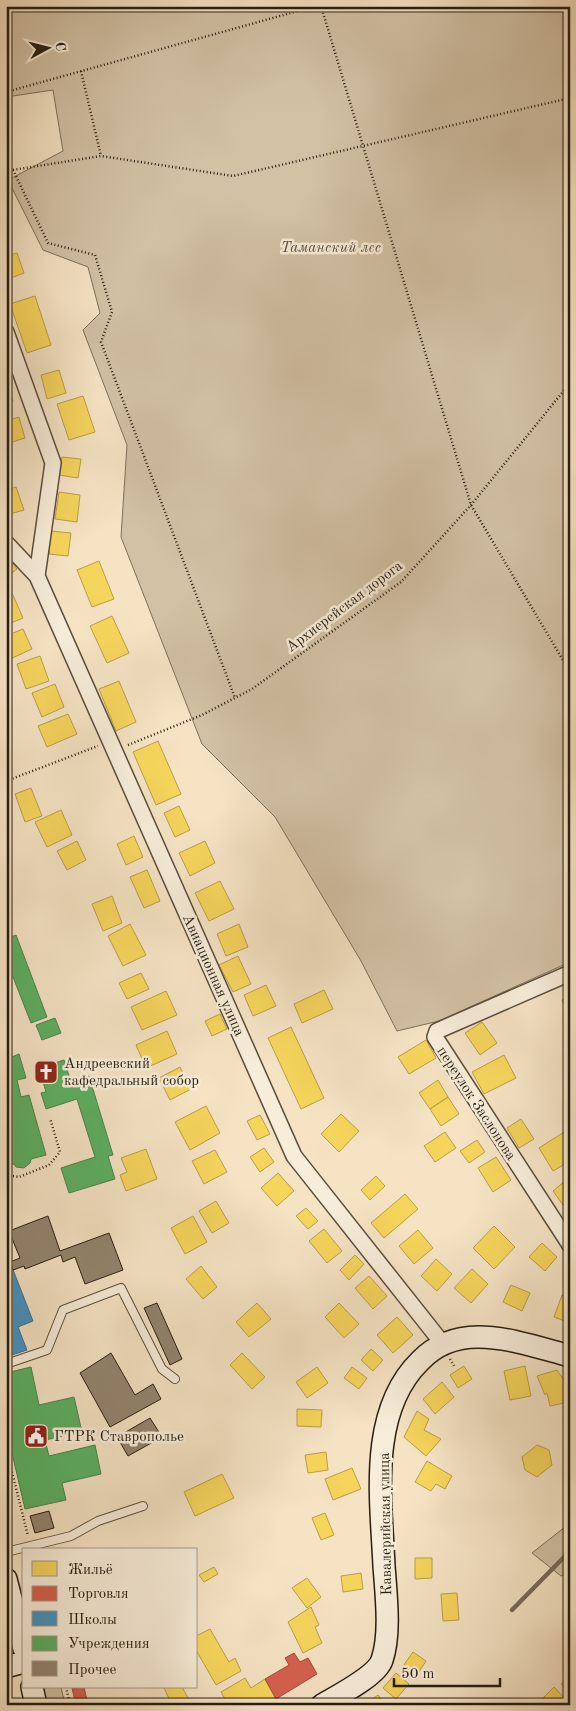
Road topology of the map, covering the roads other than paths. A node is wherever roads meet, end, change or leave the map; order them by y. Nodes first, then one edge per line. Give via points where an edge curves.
1 (6, 332) edge
2 (6, 543) edge
3 (37, 576) junction
4 (570, 973) edge
5 (570, 1245) edge
6 (443, 1344) junction
7 (570, 1356) edge
8 (6, 1364) edge
9 (175, 1379) dead end
10 (142, 1506) dead end
11 (6, 1552) edge
12 (6, 1578) edge
13 (22, 1641) edge
14 (22, 1663) edge
15 (6, 1667) edge
16 (32, 1688) edge
17 (36, 1705) edge
18 (322, 1705) edge

1 - 3 street via 53,463
2 - 3 street, Авиационная улица
3 - 6 street, Авиационная улица via 294,1156
4 - 5 street, переулок Заслонова via 437,1031 435,1037
6 - 7 street, Кавалерийская улица via 478,1337 523,1343
6 - 18 street, Кавалерийская улица via 409,1372 388,1412 381,1472 387,1622 382,1662 370,1675
8 - 9 lane via 47,1350 63,1310 121,1288 162,1369
10 - 11 lane via 98,1521 71,1536
12 - 13 street
14 - 15 street
16 - 17 street

